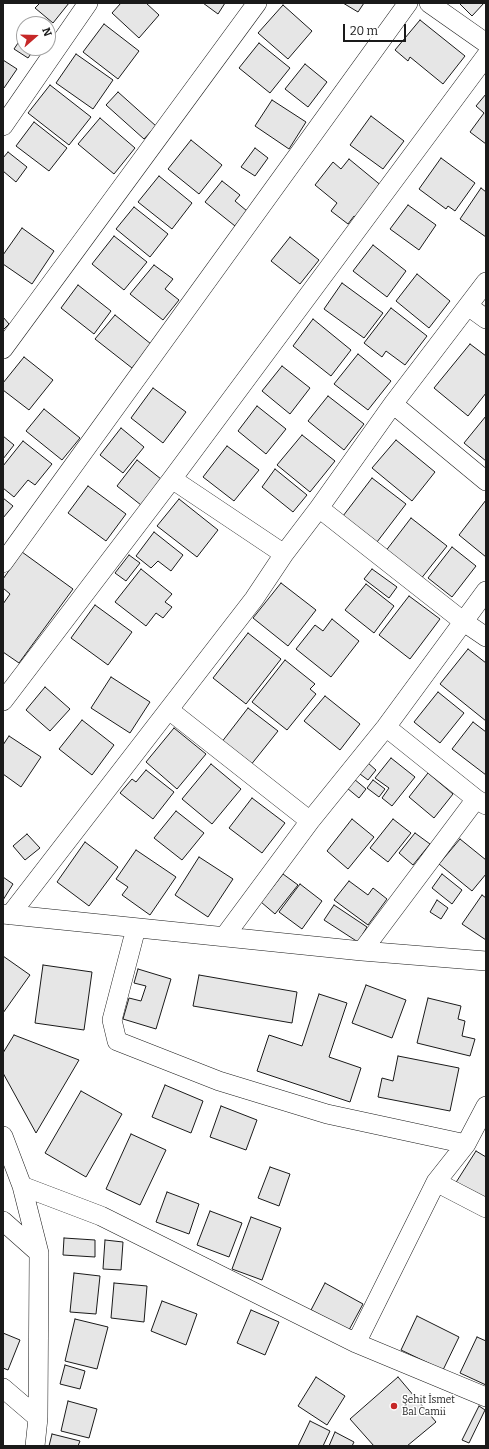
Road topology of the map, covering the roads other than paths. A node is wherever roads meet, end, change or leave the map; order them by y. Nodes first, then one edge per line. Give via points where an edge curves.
1 (88, 3) edge
2 (257, 3) edge
3 (408, 3) edge
4 (429, 3) edge
5 (486, 43) edge
6 (486, 56) edge
7 (3, 126) edge
8 (486, 282) edge
9 (468, 306) junction
10 (486, 319) edge
11 (3, 349) edge
12 (393, 404) junction
13 (172, 479) junction
14 (486, 481) edge
15 (319, 508) junction
16 (284, 554) junction
17 (3, 563) edge
18 (486, 591) edge
19 (464, 622) junction
20 (486, 637) edge
21 (3, 701) edge
22 (169, 710) junction
23 (386, 727) junction
24 (481, 802) edge
25 (310, 821) junction
26 (7, 914) edge
27 (136, 928) junction
28 (224, 937) junction
29 (362, 951) junction
30 (486, 961) edge
31 (486, 1106) edge
32 (3, 1136) edge
33 (466, 1144) junction
34 (436, 1182) junction
35 (22, 1186) junction
36 (486, 1208) edge
37 (3, 1221) edge
38 (38, 1253) junction
39 (356, 1343) junction
40 (3, 1388) edge
41 (486, 1397) edge
42 (38, 1418) junction
43 (35, 1446) edge

1 - 7 street
2 - 11 street
3 - 17 street
4 - 5 street
6 - 13 street
8 - 9 street
9 - 10 street
9 - 12 street
12 - 14 street
12 - 15 street
13 - 16 street
13 - 21 street
15 - 16 street
15 - 19 street
16 - 22 street via 254,599
18 - 19 street
19 - 20 street
19 - 23 street
22 - 25 street
22 - 26 street
23 - 24 street
23 - 25 street
24 - 29 street
25 - 28 street
26 - 27 street
27 - 28 street
27 - 33 street via 112,1020 117,1041 219,1081 327,1114
28 - 29 street
29 - 30 street
31 - 33 street
32 - 35 street
33 - 34 street
34 - 36 street
34 - 39 street
35 - 38 street
35 - 39 street via 101,1216
37 - 38 street
38 - 42 street
39 - 41 street
40 - 42 street
42 - 43 street

